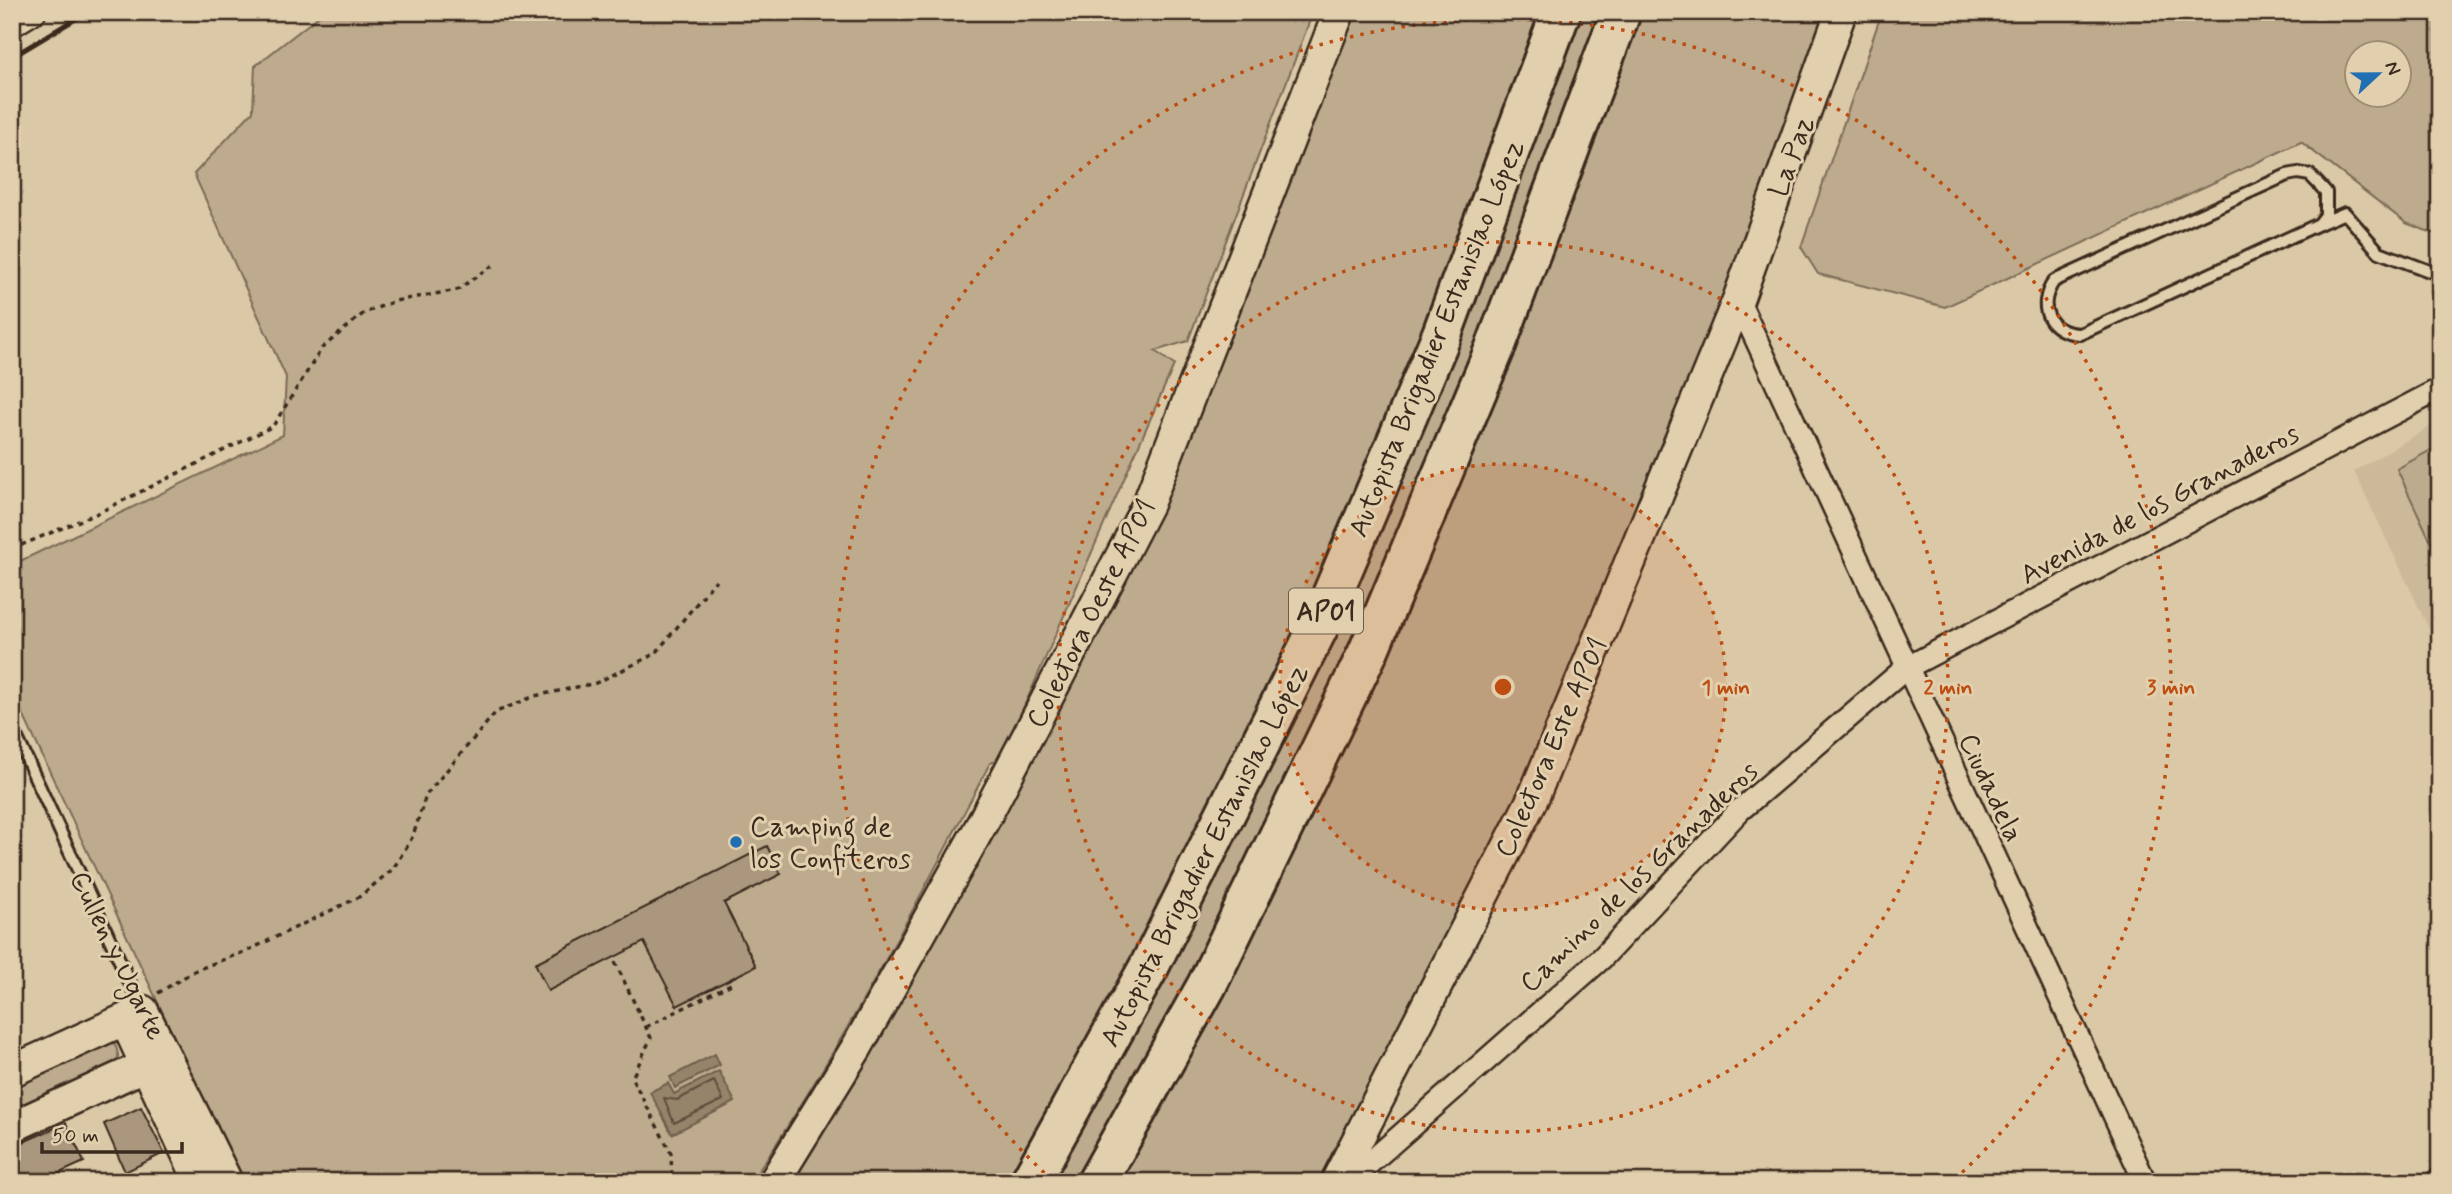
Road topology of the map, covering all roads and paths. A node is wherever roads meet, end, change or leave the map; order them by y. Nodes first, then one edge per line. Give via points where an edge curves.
1 (35, 12) edge
2 (1339, 12) edge
3 (1561, 12) edge
4 (1621, 12) edge
5 (1842, 12) edge
6 (12, 26) edge
7 (2319, 224) junction
8 (495, 264) dead end
9 (2440, 275) edge
10 (1738, 300) junction
11 (2440, 389) edge
12 (12, 549) edge
13 (716, 580) dead end
14 (1906, 668) junction
15 (12, 727) edge
16 (615, 962) dead end
17 (735, 982) dead end
18 (134, 1015) junction
19 (646, 1027) junction
20 (157, 1060) junction
21 (12, 1072) edge
22 (12, 1127) edge
23 (200, 1182) edge
24 (227, 1182) edge
25 (672, 1182) edge
26 (774, 1182) edge
27 (1030, 1182) edge
28 (1097, 1182) edge
29 (1336, 1182) edge
30 (1348, 1182) edge
31 (2145, 1182) edge

1 - 6 street
2 - 26 street, Colectora Oeste AP01 via 1148,504 984,820 857,1047
3 - 27 highway, Autopista Brigadier Estanislao López / AP01 via 1442,334 1319,626 1149,967
4 - 28 highway, Autopista Brigadier Estanislao López / AP01 via 1494,348 1368,652 1207,985
5 - 10 street, La Paz
7 - 7 lane via 2326,215 2326,192 2310,175 2287,174 2054,281 2046,292 2047,317 2055,328 2080,334
7 - 9 lane via 2345,213 2379,251
8 - 12 path via 457,290 395,301 364,313 323,348 273,426 98,513
10 - 14 street, Ciudadela
10 - 29 street, Colectora Este AP01 via 1533,797
11 - 14 street, Avenida de los Granaderos
13 - 18 path via 655,654 596,683 535,696 496,712 426,795 413,836 393,869 359,897 196,970 160,991
14 - 30 street, Camino de los Granaderos via 1740,810 1602,958
14 - 31 street, Ciudadela
15 - 18 lane, Cullen y Ugarte
16 - 19 path
17 - 19 path
18 - 20 street, Cullen y Ugarte
18 - 21 street
19 - 25 path via 652,1038 632,1078 671,1153
20 - 22 street
20 - 23 street, Cullen y Ugarte
20 - 24 street, Cullen y Ugarte

